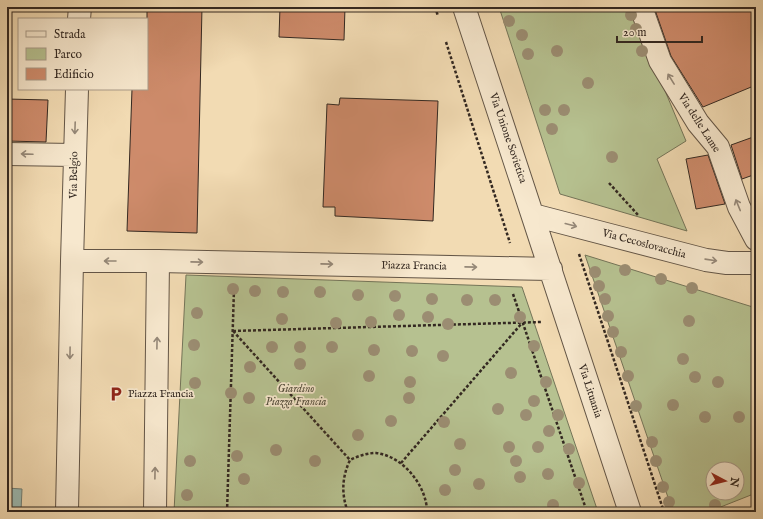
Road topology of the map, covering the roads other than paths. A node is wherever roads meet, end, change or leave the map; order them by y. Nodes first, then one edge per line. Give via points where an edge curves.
1 (80, 7) edge
2 (464, 7) edge
3 (641, 7) edge
4 (79, 18) edge
5 (77, 90) edge
6 (7, 154) edge
7 (74, 156) junction
8 (533, 215) junction
9 (756, 239) edge
10 (72, 261) junction
11 (158, 261) junction
12 (756, 263) edge
13 (550, 269) junction
14 (67, 512) edge
15 (155, 512) edge
16 (630, 512) edge

1 - 4 street
2 - 8 street, Via Unione Sovietica
9 -> 3 street, Via delle Lame via 739,207 718,147 698,123 660,62
5 -> 7 street, Via Belgio
7 -> 6 street
7 - 10 street, Via Belgio
8 -> 12 street, Via Cecoslovacchia via 700,259
8 - 13 street, Via Unione Sovietica
11 -> 10 street, Piazza Francia
10 -> 14 street
11 -> 13 street, Piazza Francia
15 -> 11 street
13 - 16 street, Via Lituania

